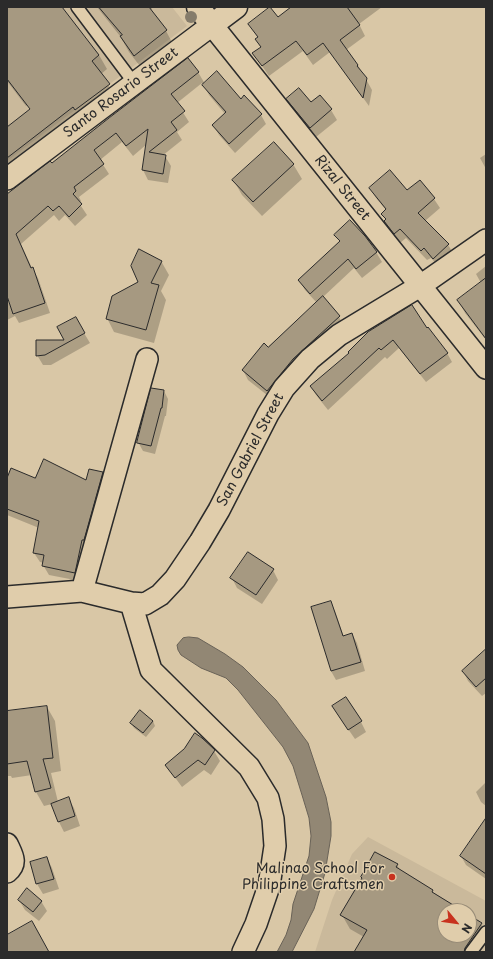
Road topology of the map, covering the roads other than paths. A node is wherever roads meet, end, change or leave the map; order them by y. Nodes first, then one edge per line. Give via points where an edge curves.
1 (77, 7) edge
2 (198, 7) edge
3 (236, 7) edge
4 (212, 25) junction
5 (134, 84) junction
6 (7, 179) edge
7 (486, 240) edge
8 (420, 286) junction
9 (147, 359) dead end
10 (486, 368) edge
11 (82, 590) junction
12 (7, 597) edge
13 (131, 603) junction
14 (7, 844) edge
15 (7, 872) edge
16 (486, 932) edge
17 (243, 952) edge
18 (471, 952) edge

1 - 5 lane
2 - 4 main road, Rizal Street
3 - 4 main road, Santo Rosario Street
4 - 5 street, Santo Rosario Street
4 - 8 street, Rizal Street
5 - 6 street, Santo Rosario Street
7 - 8 street, San Gabriel Street
8 - 10 street, Rizal Street
8 - 13 street, San Gabriel Street via 340,335 310,358 284,388 268,414 219,510 175,579 153,600 145,604
9 - 11 street
11 - 12 street
11 - 13 street, San Gabriel Street
13 - 17 street via 151,670 249,767 268,798 275,846 269,886
14 - 15 street via 14,860 14,865
16 - 18 lane

